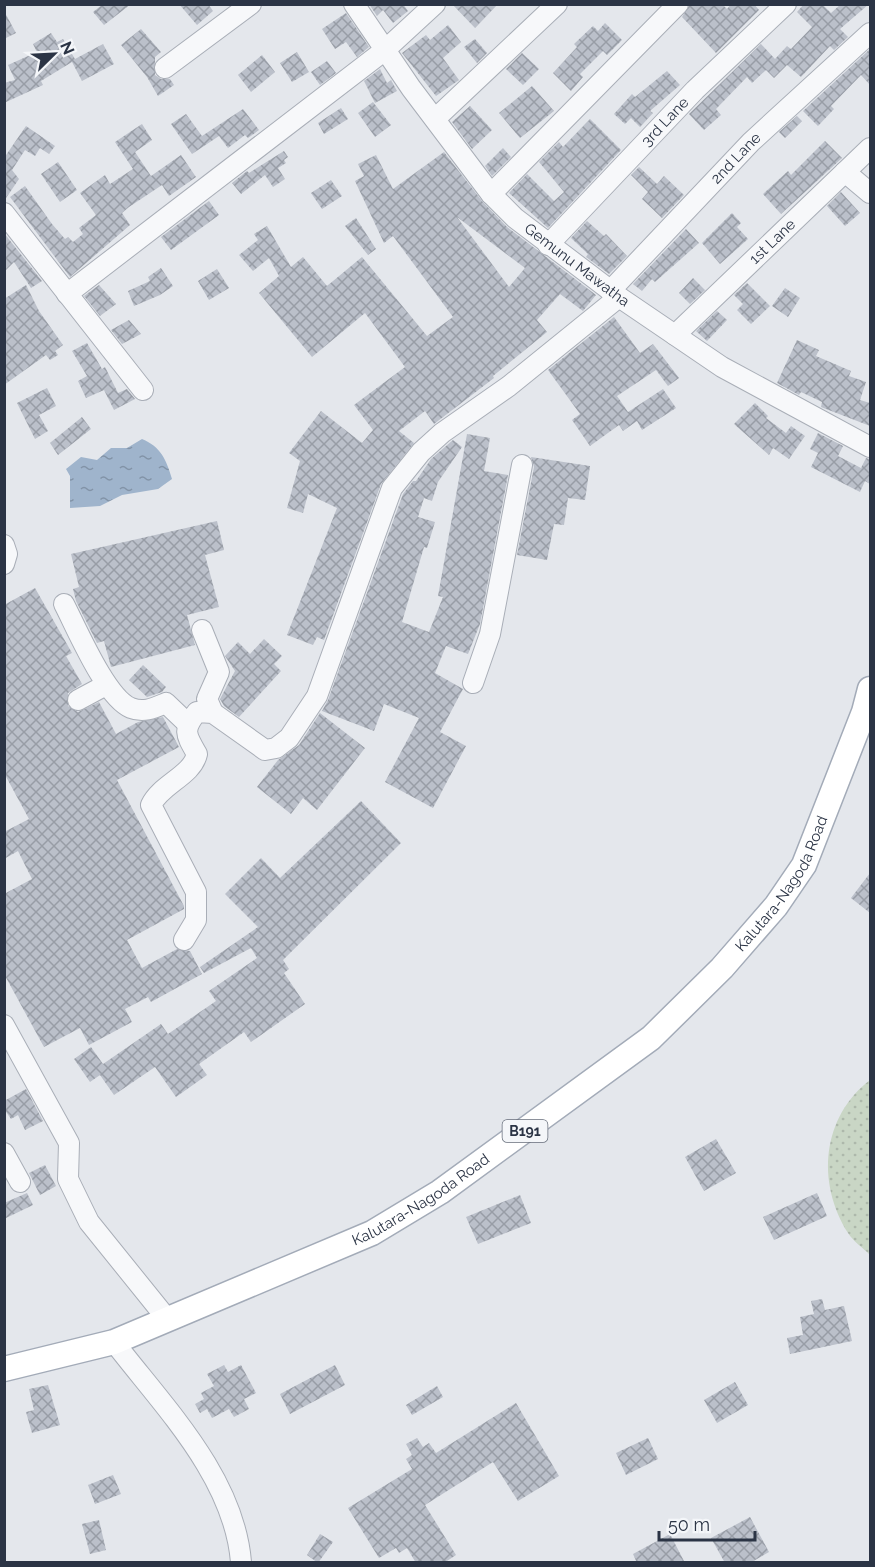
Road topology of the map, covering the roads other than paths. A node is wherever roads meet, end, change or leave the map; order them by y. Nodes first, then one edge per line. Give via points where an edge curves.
1 (251, 4) edge
2 (354, 4) edge
3 (435, 4) edge
4 (557, 4) edge
5 (678, 4) edge
6 (786, 4) edge
7 (870, 33) edge
8 (385, 50) junction
9 (165, 68) dead end
10 (435, 119) junction
11 (870, 148) edge
12 (845, 172) junction
13 (870, 193) edge
14 (491, 194) junction
15 (4, 213) edge
16 (548, 245) junction
17 (67, 294) junction
18 (615, 294) junction
19 (675, 335) junction
20 (143, 390) dead end
21 (870, 447) edge
22 (522, 465) dead end
23 (4, 545) edge
24 (4, 564) edge
25 (64, 604) dead end
26 (202, 630) dead end
27 (472, 683) dead end
28 (106, 685) junction
29 (870, 689) edge
30 (78, 700) dead end
31 (213, 712) junction
32 (188, 724) junction
33 (184, 940) dead end
34 (4, 1025) edge
35 (4, 1153) edge
36 (20, 1182) dead end
37 (168, 1320) junction
38 (114, 1342) junction
39 (4, 1369) edge
40 (241, 1563) edge

1 - 9 street
2 - 8 street, Gemunu Mawatha
3 - 8 street
4 - 10 street
5 - 14 street
6 - 16 street, 3rd Lane via 695,90
7 - 18 street, 2nd Lane via 751,142
8 - 10 street, Gemunu Mawatha
8 - 17 street
10 - 14 street, Gemunu Mawatha
11 - 12 street, 1st Lane
12 - 13 street
12 - 19 street, 1st Lane
14 - 16 street, Gemunu Mawatha
15 - 17 street
16 - 18 street, Gemunu Mawatha
17 - 20 street
18 - 19 street, Gemunu Mawatha
18 - 31 street, 2nd Lane via 509,386 442,433 392,488 317,696 289,738 276,748 265,750
19 - 21 street, Gemunu Mawatha via 722,367
22 - 27 street via 490,634
23 - 24 street
25 - 28 street
26 - 31 street via 219,672 207,699
28 - 30 street
28 - 32 street via 129,708 147,711 166,703
29 - 37 main road, Kalutara-Nagoda Road / B191 via 804,865 776,906 722,968 651,1038 440,1192 372,1233
31 - 32 street via 197,712
32 - 33 street via 187,736 197,754 195,763 156,795 152,805 196,892 196,920
34 - 37 street via 69,1143 68,1179 89,1222
35 - 36 street
37 - 38 main road, Kalutara-Nagoda Road / B191
38 - 39 main road, Kalutara-Nagoda Road / B191
38 - 40 street via 194,1446 223,1494 239,1537

